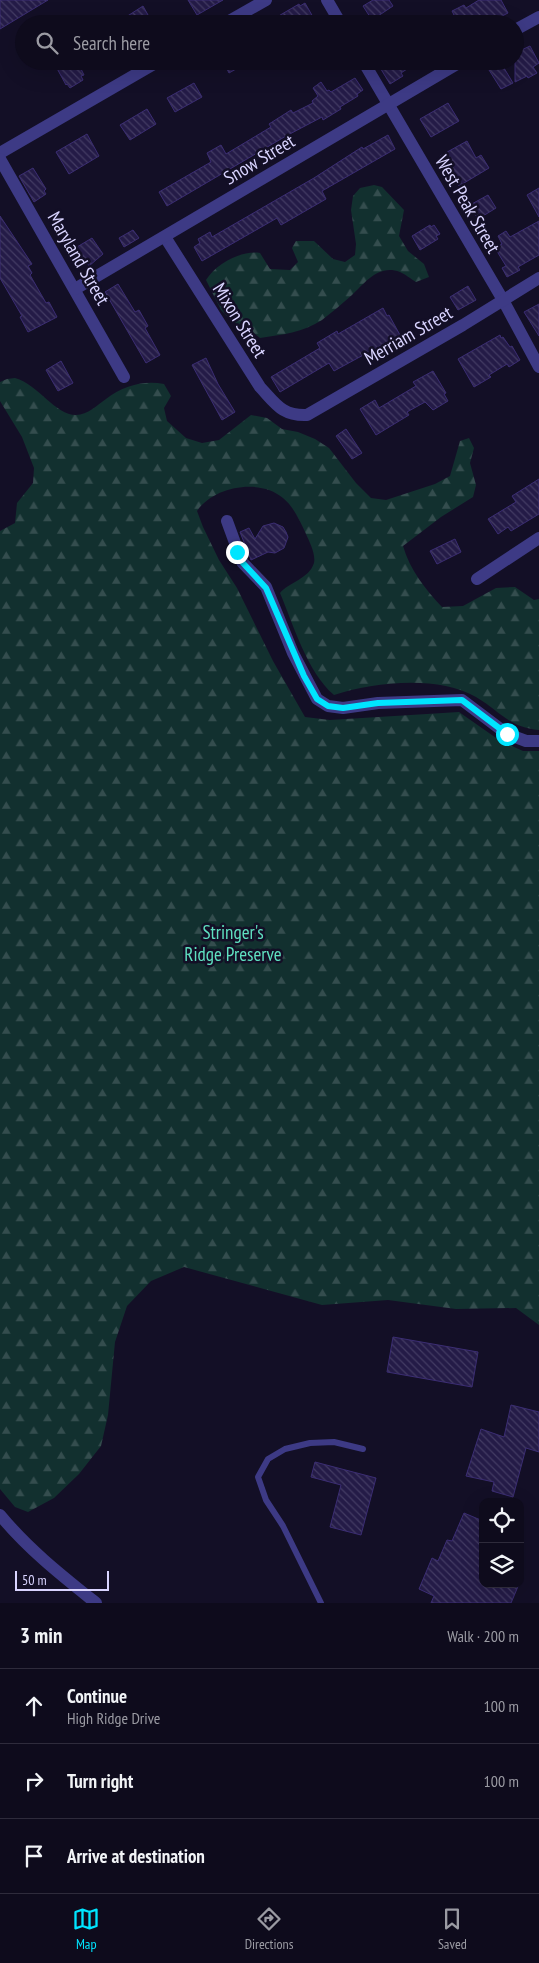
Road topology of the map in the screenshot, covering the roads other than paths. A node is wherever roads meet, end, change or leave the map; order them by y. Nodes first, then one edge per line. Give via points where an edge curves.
1 (266, 0) edge
2 (327, 0) edge
3 (240, 15) edge
4 (336, 15) edge
5 (539, 17) edge
6 (524, 25) edge
7 (143, 70) edge
8 (368, 70) edge
9 (447, 70) edge
10 (388, 104) junction
11 (0, 152) edge
12 (0, 159) edge
13 (165, 237) junction
14 (539, 278) edge
15 (75, 289) junction
16 (503, 300) junction
17 (539, 367) edge
18 (124, 377) dead end
19 (292, 416) joint
20 (227, 521) dead end
21 (539, 538) edge
22 (477, 579) dead end
23 (539, 741) edge
24 (363, 1449) dead end
25 (0, 1515) edge
26 (96, 1603) edge
27 (322, 1603) edge

1 - 3 street
2 - 4 street
5 - 6 street
7 - 11 street
8 - 10 street, West Peak Street
9 - 10 street, Snow Street
10 - 13 street, Snow Street
10 - 16 street, West Peak Street
12 - 15 street, Maryland Street
13 - 15 street, Snow Street
13 - 19 street, Mixon Street via 260,387
14 - 16 street, Merriam Street
15 - 18 street, Maryland Street
16 - 17 street, West Peak Street
16 - 19 street, Merriam Street via 307,415
20 - 23 street via 242,562 266,588 293,654 317,699 328,706 343,708 378,703 462,700 507,734 526,741
21 - 22 street
24 - 27 lane via 334,1442 285,1449 268,1459 258,1476 266,1500 283,1526
25 - 26 street via 19,1538

